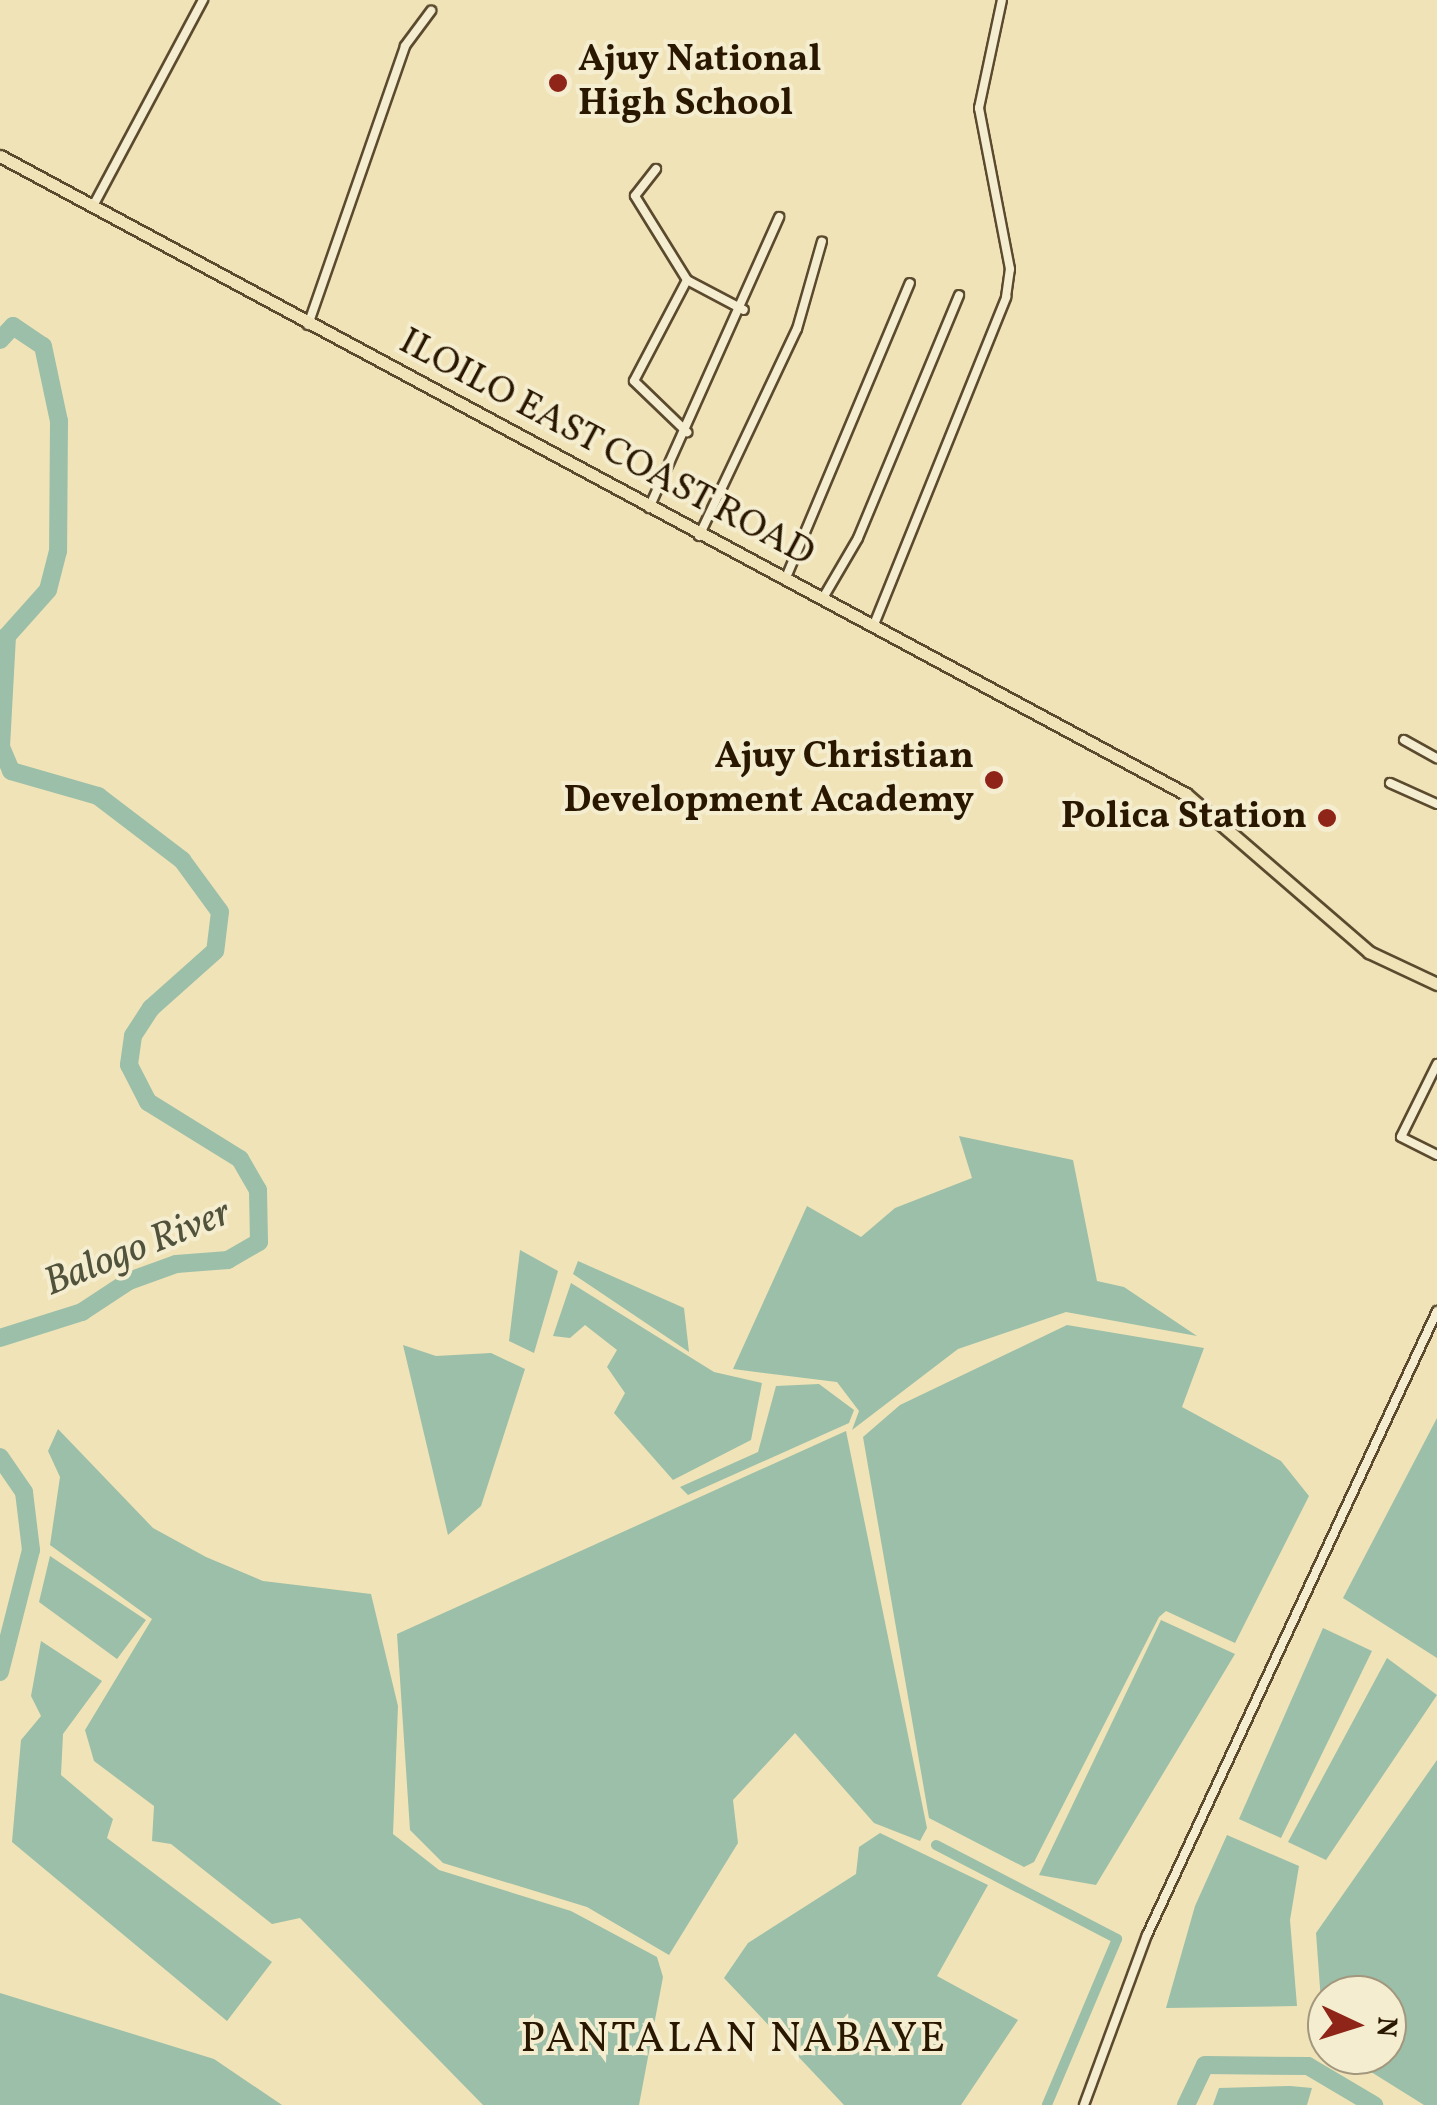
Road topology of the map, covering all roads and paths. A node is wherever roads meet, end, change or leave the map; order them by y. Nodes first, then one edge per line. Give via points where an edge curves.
1 (203, 0) edge
2 (1002, 0) edge
3 (431, 11) dead end
4 (0, 156) edge
5 (656, 169) dead end
6 (93, 206) junction
7 (780, 217) dead end
8 (822, 242) dead end
9 (687, 280) junction
10 (910, 284) dead end
11 (959, 296) dead end
12 (744, 310) junction
13 (308, 325) junction
14 (688, 432) junction
15 (649, 508) junction
16 (698, 536) junction
17 (785, 580) junction
18 (824, 598) junction
19 (873, 626) junction
20 (1404, 740) dead end
21 (1437, 758) edge
22 (1390, 783) dead end
23 (1437, 804) edge
24 (1437, 984) edge
25 (1437, 1064) edge
26 (1433, 1081) edge
27 (1437, 1155) edge
28 (1437, 1311) edge
29 (1084, 2105) edge

1 - 6 street
2 - 19 street via 978,108 1010,269 1006,297
3 - 13 street via 404,46
4 - 6 main road, ILOILO EAST COAST ROAD
5 - 9 street via 635,196
6 - 13 main road, ILOILO EAST COAST ROAD
7 - 12 street
8 - 16 street via 797,329
9 - 12 street
9 - 14 street via 634,381
10 - 17 street
11 - 18 street via 858,538
12 - 14 street
13 - 15 main road, ILOILO EAST COAST ROAD
14 - 15 street
15 - 16 main road, ILOILO EAST COAST ROAD
16 - 17 main road, ILOILO EAST COAST ROAD
17 - 18 main road, ILOILO EAST COAST ROAD
18 - 19 main road, ILOILO EAST COAST ROAD
19 - 24 main road, ILOILO EAST COAST ROAD via 1186,794 1368,952
20 - 21 street
22 - 23 street
25 - 26 street
26 - 27 street via 1401,1137
28 - 29 street via 1147,1935

